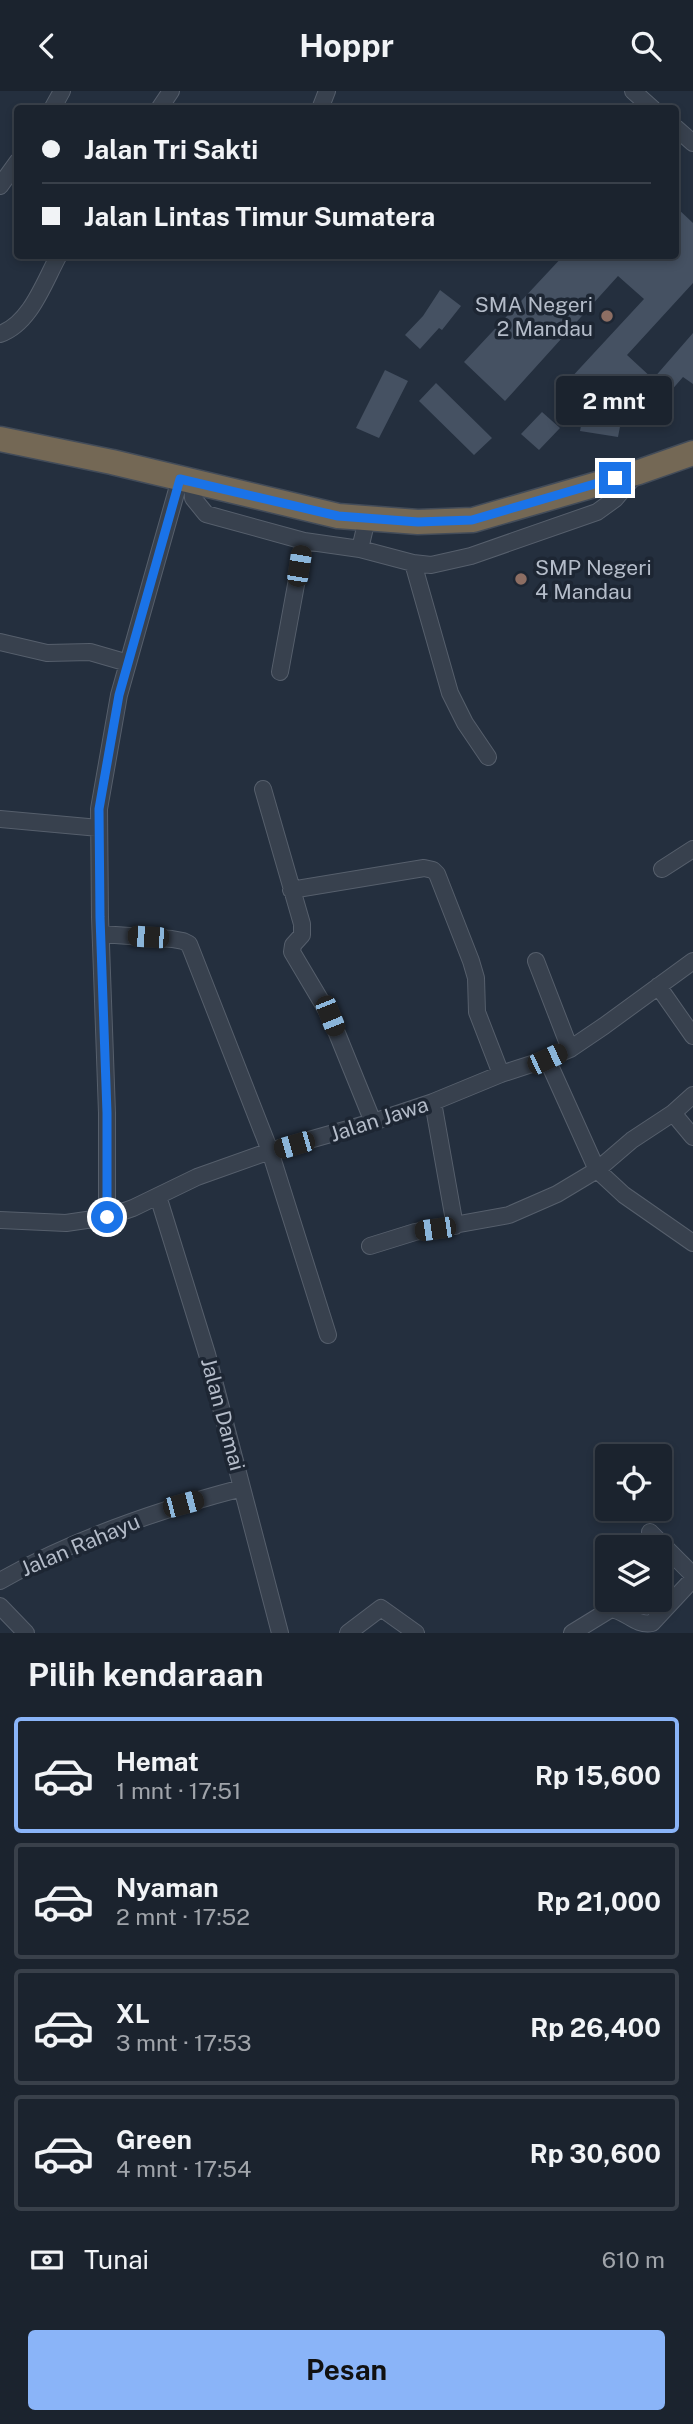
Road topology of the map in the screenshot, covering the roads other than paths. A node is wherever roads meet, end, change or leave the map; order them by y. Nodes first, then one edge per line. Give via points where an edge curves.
1 (633, 91) edge
2 (649, 105) edge
3 (679, 131) edge
4 (693, 143) edge
5 (14, 167) edge
6 (0, 186) edge
7 (57, 259) edge
8 (0, 334) edge
9 (0, 439) edge
10 (693, 453) edge
11 (639, 472) junction
12 (186, 481) junction
13 (367, 519) junction
14 (304, 541) junction
15 (360, 549) junction
16 (414, 563) junction
17 (0, 642) edge
18 (128, 663) junction
19 (280, 672) dead end
20 (488, 757) dead end
21 (263, 789) dead end
22 (0, 819) edge
23 (99, 828) junction
24 (693, 849) edge
25 (662, 869) dead end
26 (291, 890) junction
27 (101, 934) junction
28 (536, 961) dead end
29 (693, 961) edge
30 (658, 986) junction
31 (693, 1036) edge
32 (570, 1049) junction
33 (547, 1059) junction
34 (501, 1074) junction
35 (693, 1095) edge
36 (433, 1102) junction
37 (673, 1113) junction
38 (373, 1122) junction
39 (693, 1137) edge
40 (270, 1151) junction
41 (597, 1170) junction
42 (158, 1196) junction
43 (107, 1217) junction
44 (0, 1220) edge
45 (455, 1226) junction
46 (693, 1243) edge
47 (370, 1246) dead end
48 (328, 1335) dead end
49 (242, 1488) junction
50 (650, 1532) dead end
51 (693, 1577) edge
52 (0, 1581) edge
53 (0, 1606) edge
54 (26, 1633) edge
55 (280, 1633) edge
56 (348, 1633) edge
57 (416, 1633) edge
58 (572, 1633) edge

1 - 2 street
3 - 4 street
5 - 6 street
7 - 8 street via 26,314 13,329
9 - 12 highway
10 - 11 highway
11 - 13 highway via 472,520
11 - 16 street via 597,512 471,556 431,565
12 - 13 highway
12 - 14 street via 206,515
12 - 18 street
13 - 15 street
14 - 15 street
14 - 19 street
15 - 16 street
16 - 20 street via 450,693
17 - 18 street via 47,653 90,652
18 - 23 street via 109,744
21 - 26 street
22 - 23 street
23 - 27 street
24 - 25 street
26 - 34 street via 433,870 477,978 477,1012
26 - 38 street via 303,930 292,952 330,1016
27 - 40 street via 189,944
27 - 43 street
28 - 32 street
29 - 30 street, Jalan Jawa
30 - 31 street
30 - 32 street, Jalan Jawa
32 - 33 street, Jalan Jawa
33 - 34 street, Jalan Jawa
33 - 41 street
34 - 36 street, Jalan Jawa
35 - 37 street
36 - 38 street, Jalan Jawa
36 - 45 street
37 - 39 street
37 - 41 street
38 - 40 street, Jalan Jawa
40 - 42 street, Jalan Jawa
40 - 48 street
41 - 45 street via 509,1215
41 - 46 street via 624,1195
42 - 43 street, Jalan Jawa
42 - 49 street, Jalan Damai
43 - 44 street, Jalan Jawa via 66,1223
45 - 47 street
49 - 52 street, Jalan Rahayu via 114,1528
49 - 55 street, Jalan Damai
50 - 51 street
51 - 58 street via 652,1623 641,1624 611,1609
53 - 54 street
56 - 57 street via 381,1608

